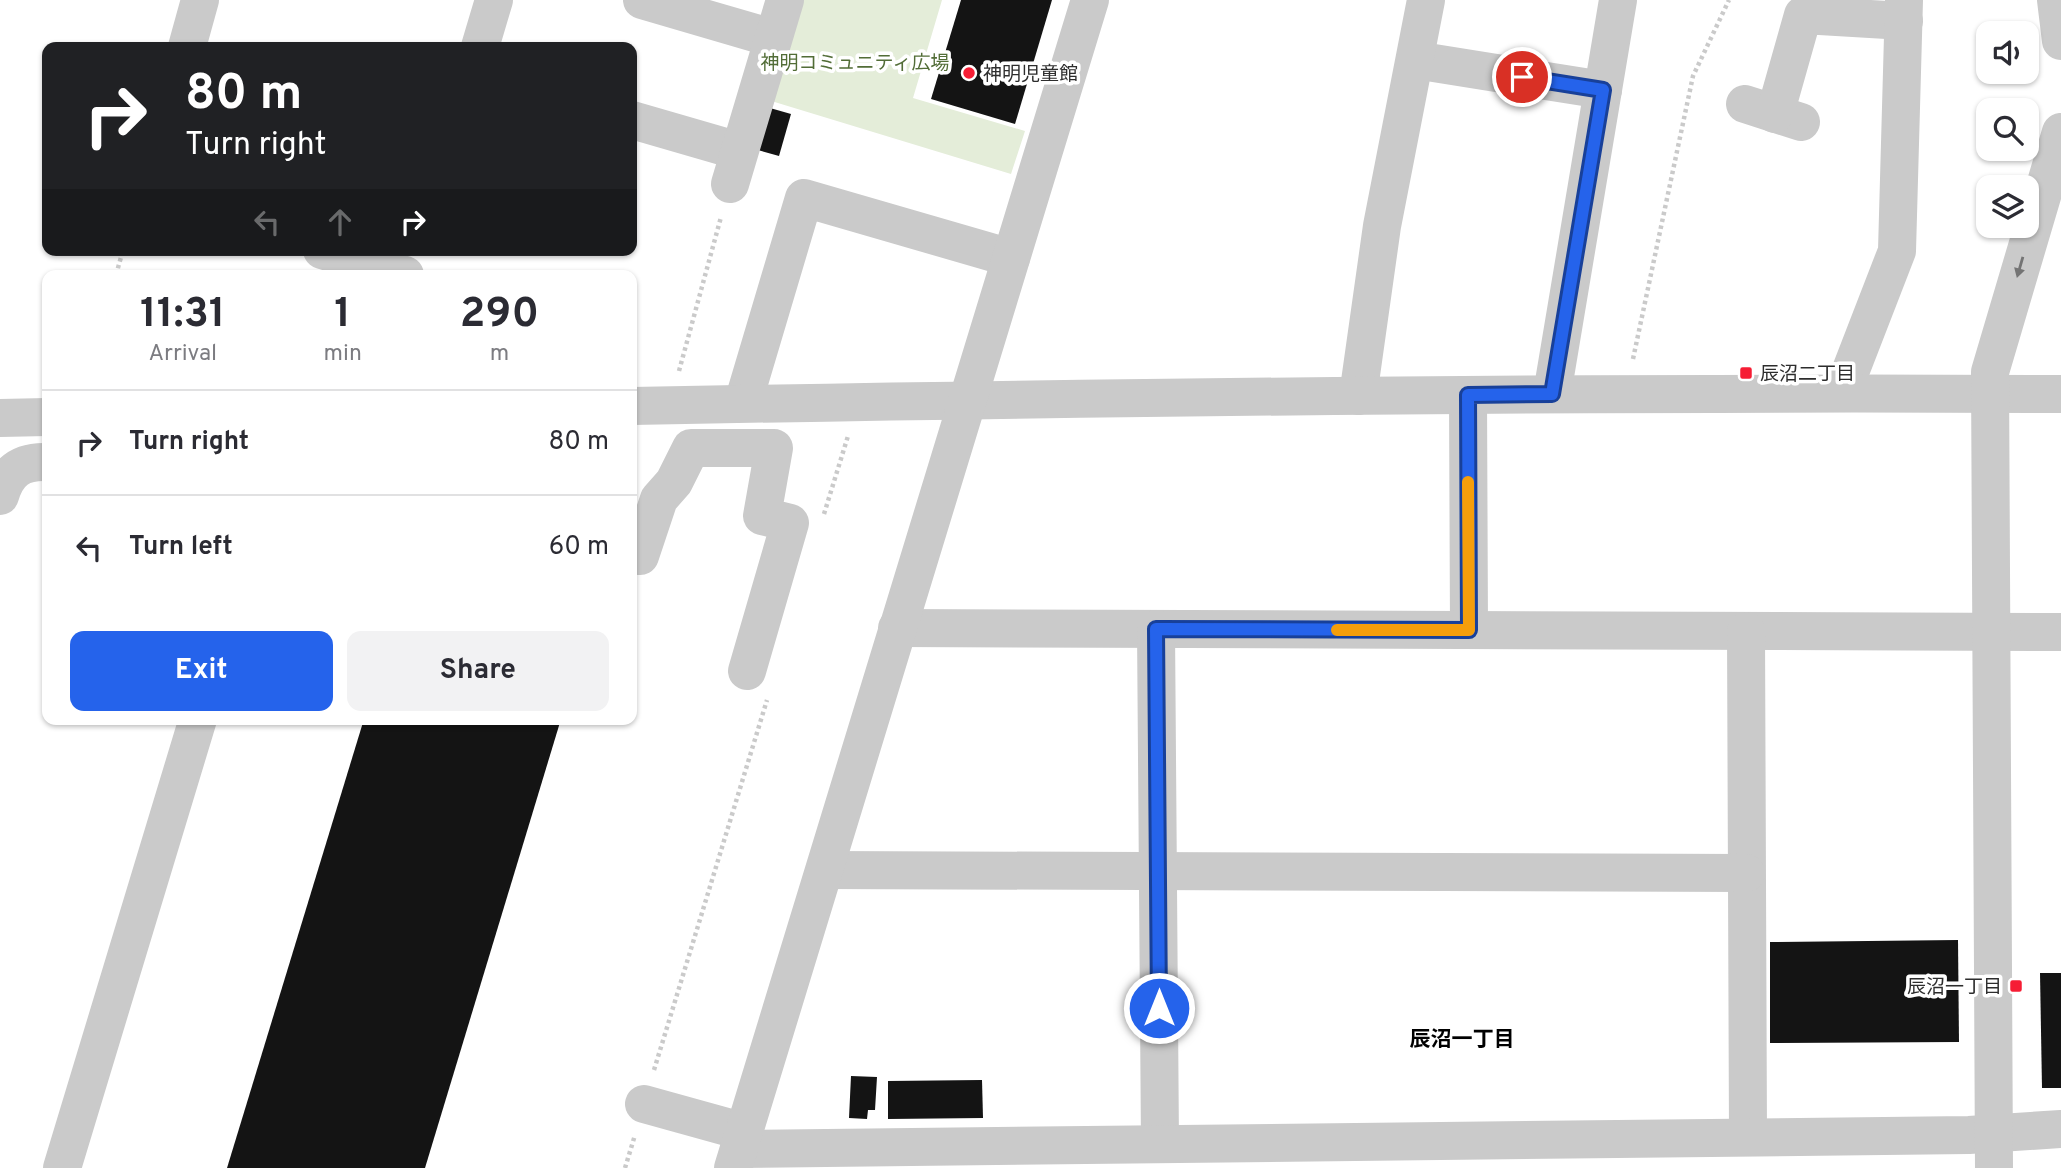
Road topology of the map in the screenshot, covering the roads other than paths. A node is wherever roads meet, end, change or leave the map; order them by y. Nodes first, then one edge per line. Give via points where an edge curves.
1 (200, 0) edge
2 (494, 0) edge
3 (642, 0) edge
4 (785, 0) edge
5 (1090, 0) edge
6 (1426, 0) edge
7 (1618, 0) edge
8 (2056, 0) edge
9 (1904, 10) edge
10 (772, 38) junction
11 (2061, 41) edge
12 (188, 42) edge
13 (481, 42) edge
14 (1415, 60) junction
15 (1603, 90) junction
16 (1773, 113) dead end
17 (637, 122) edge
18 (2061, 132) edge
19 (341, 256) edge
20 (1011, 258) junction
21 (388, 270) edge
22 (1842, 393) junction
23 (1552, 394) junction
24 (1990, 394) junction
25 (2061, 394) edge
26 (1468, 395) junction
27 (1357, 396) junction
28 (968, 399) junction
29 (743, 403) junction
30 (637, 406) edge
31 (42, 417) edge
32 (0, 418) edge
33 (42, 462) edge
34 (0, 496) edge
35 (637, 555) edge
36 (897, 628) junction
37 (1156, 629) junction
38 (1469, 630) junction
39 (1746, 631) junction
40 (2061, 632) edge
41 (1993, 633) junction
42 (758, 682) road end
43 (196, 725) edge
44 (825, 870) junction
45 (1158, 872) junction
46 (1746, 873) junction
47 (644, 1104) road end
48 (2061, 1129) edge
49 (1748, 1136) junction
50 (1160, 1144) junction
51 (743, 1149) edge
52 (1994, 1150) edge
53 (1676, 1153) edge
54 (1382, 1155) edge
55 (62, 1168) edge

1 - 12 street
2 - 13 street
3 - 10 street
4 - 10 street
5 - 20 street
6 - 14 street
7 - 15 street
8 - 11 street
9 - 16 street via 1802,15
9 - 22 street via 1897,251
10 - 17 street via 734,168
14 - 15 street
14 - 27 street via 1382,226
15 - 23 street
18 -> 24 street via 1990,372
19 - 21 street
20 - 28 street
20 - 29 street via 804,198
22 - 23 street
22 - 24 street
23 - 26 street
24 - 25 street
24 - 41 street
26 - 27 street
26 - 38 street
27 - 28 street
28 - 29 street
28 - 36 street
29 - 30 street
31 - 32 street
33 - 34 street via 18,467 5,478
35 - 42 street via 659,499 674,482 691,448 774,448 762,516 790,523
36 - 37 street
36 - 44 street
37 - 38 street
37 - 45 street
38 - 39 street
39 - 41 street
39 - 46 street
40 - 41 street
41 - 52 street
43 - 55 street
44 - 45 street
44 - 51 street
45 - 46 street
45 - 50 street
46 - 49 street
47 - 51 street
48 - 52 street
49 - 52 street via 1969,1135
49 - 53 street
50 - 51 street
50 - 54 street
53 - 54 street

